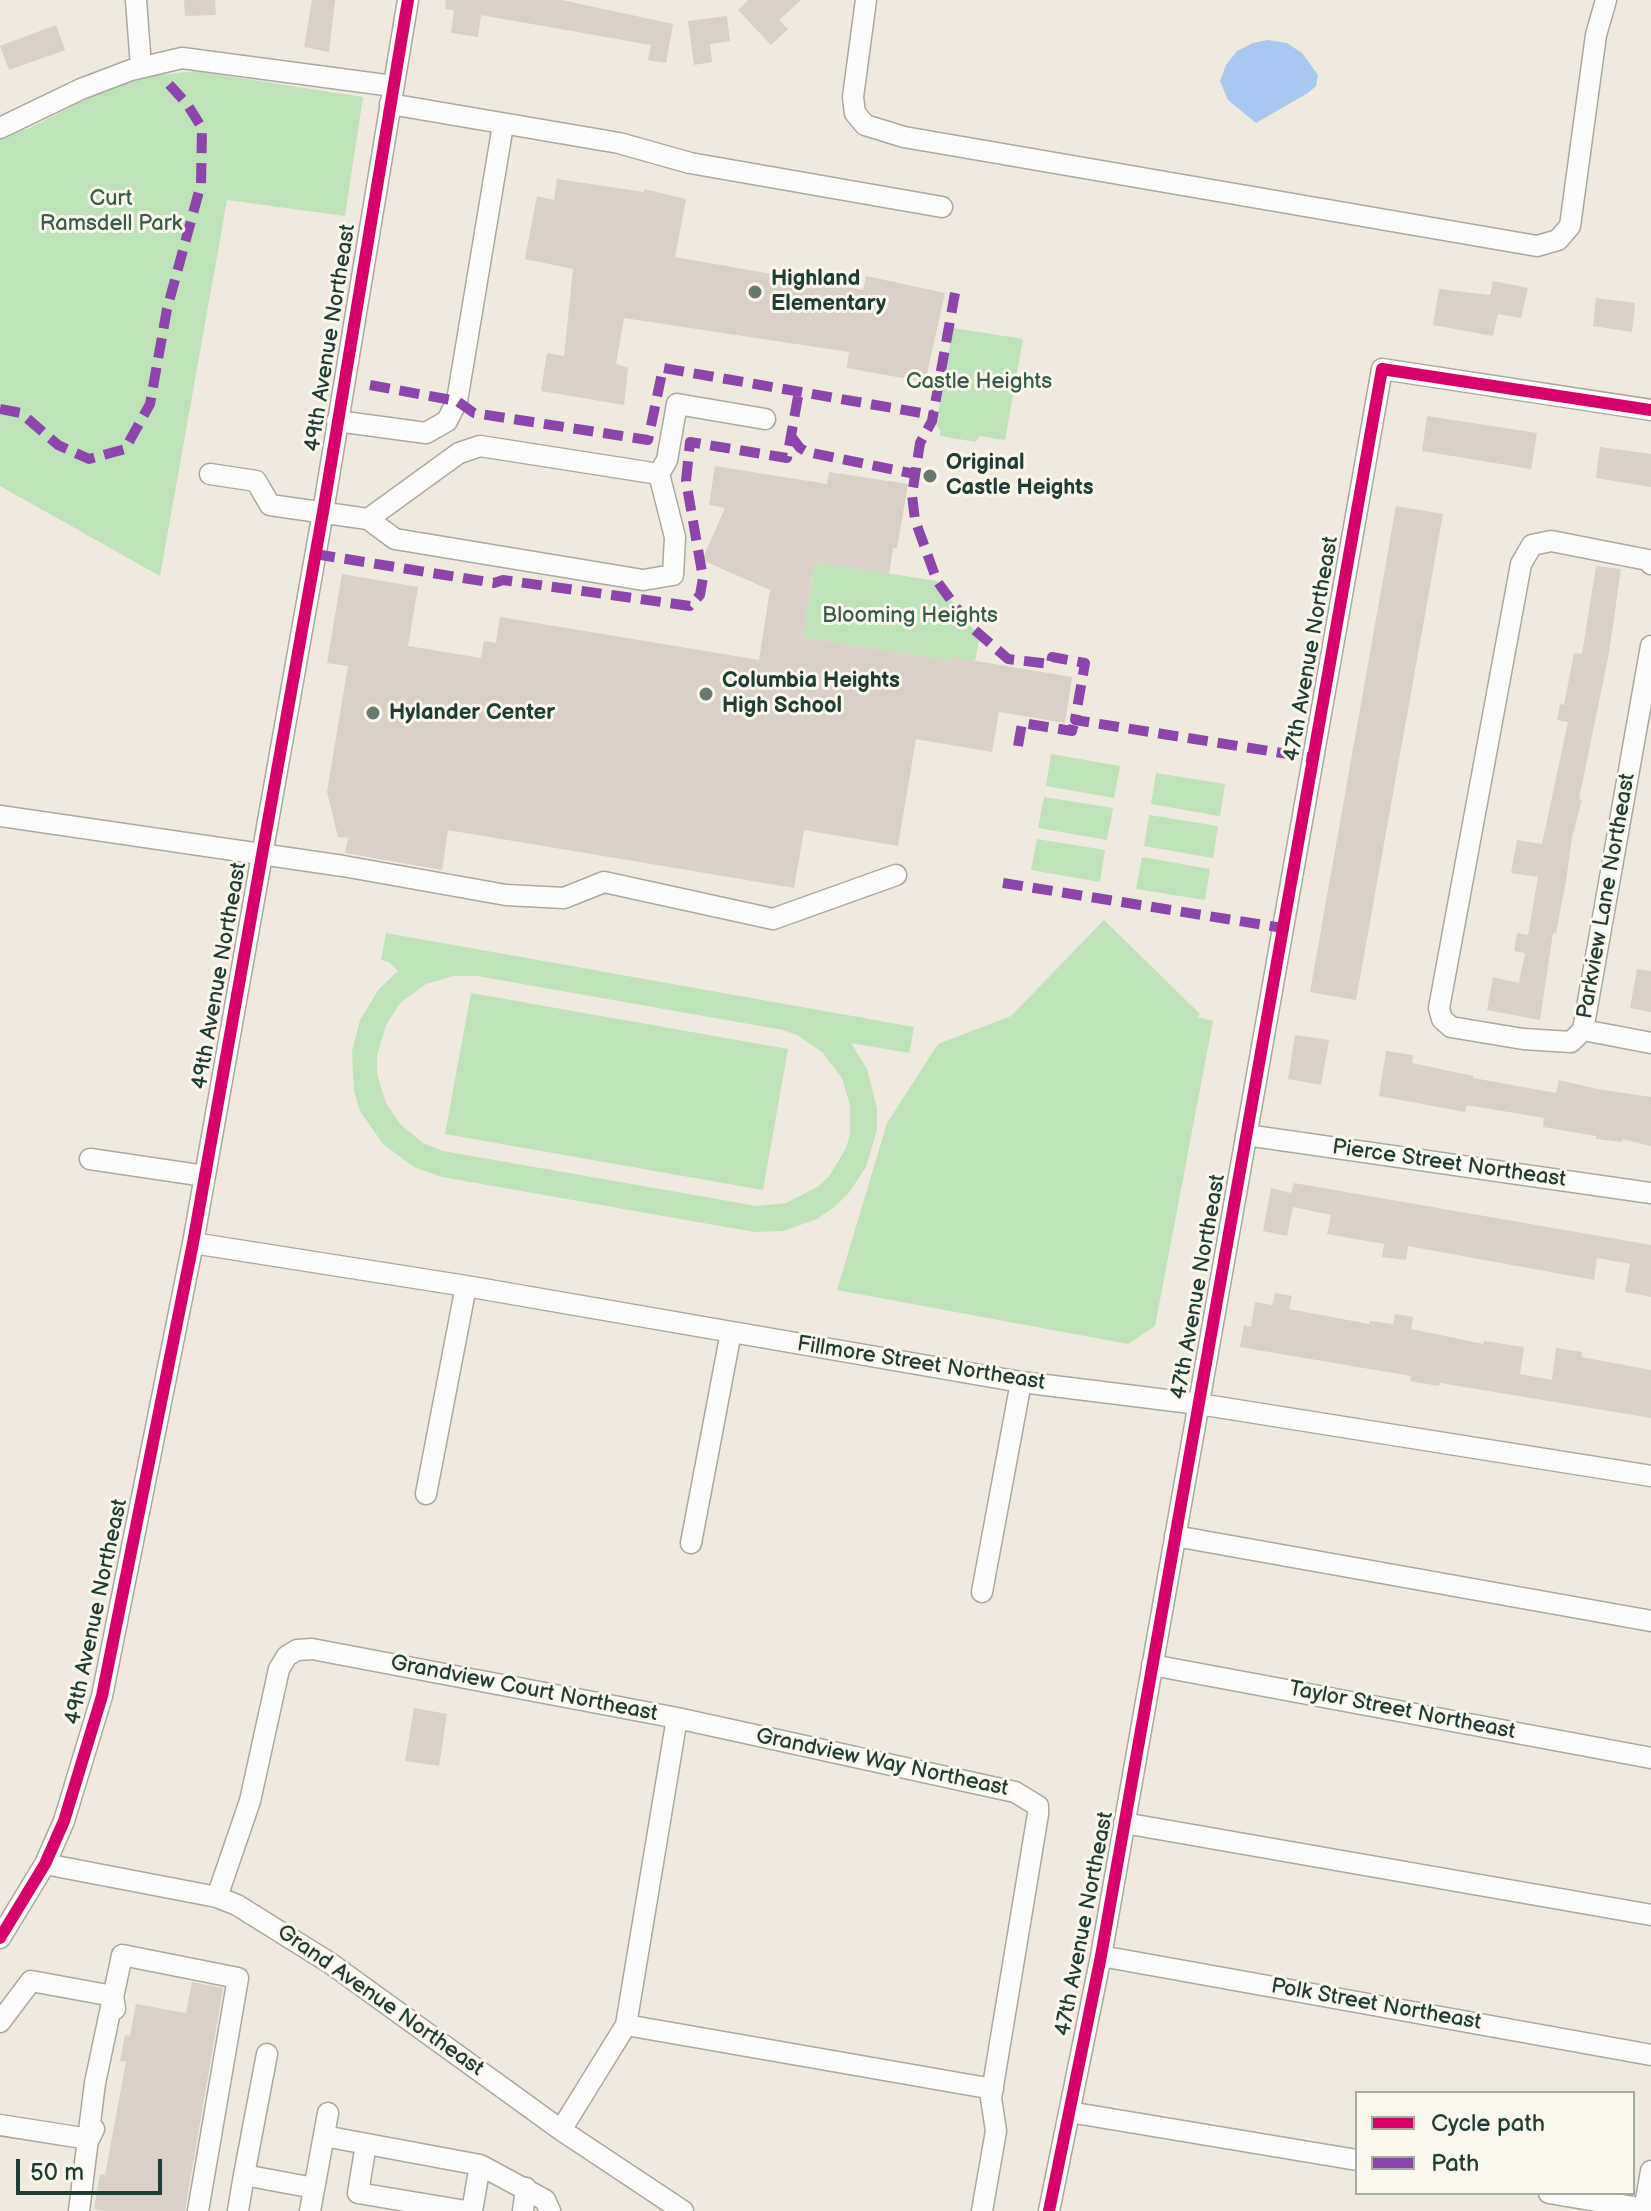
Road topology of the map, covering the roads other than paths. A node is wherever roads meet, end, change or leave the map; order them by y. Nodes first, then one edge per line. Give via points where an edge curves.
1 (136, 0) edge
2 (408, 0) edge
3 (866, 0) edge
4 (1606, 0) edge
5 (141, 67) junction
6 (392, 95) junction
7 (503, 125) junction
8 (0, 128) edge
9 (942, 207) dead end
10 (1651, 410) edge
11 (765, 419) dead end
12 (337, 421) junction
13 (210, 474) dead end
14 (659, 474) junction
15 (323, 512) junction
16 (368, 519) junction
17 (1651, 564) edge
18 (1651, 646) edge
19 (0, 816) edge
20 (262, 856) junction
21 (896, 875) dead end
22 (1583, 1030) junction
23 (1651, 1043) edge
24 (1246, 1135) junction
25 (90, 1159) dead end
26 (205, 1176) junction
27 (1651, 1193) edge
28 (193, 1243) junction
29 (466, 1286) junction
30 (731, 1332) junction
31 (1021, 1382) junction
32 (1199, 1404) junction
33 (1651, 1476) edge
34 (426, 1494) dead end
35 (1175, 1536) junction
36 (691, 1543) dead end
37 (982, 1592) dead end
38 (1651, 1621) edge
39 (1152, 1665) junction
40 (677, 1718) junction
41 (1651, 1758) edge
42 (1124, 1823) junction
43 (45, 1864) junction
44 (217, 1897) junction
45 (1651, 1915) edge
46 (0, 1938) edge
47 (1101, 1956) junction
48 (113, 1996) junction
49 (0, 2022) edge
50 (626, 2025) junction
51 (267, 2054) dead end
52 (1651, 2055) edge
53 (993, 2089) junction
54 (1069, 2112) junction
55 (328, 2113) dead end
56 (0, 2125) edge
57 (561, 2130) junction
58 (324, 2136) junction
59 (89, 2139) junction
60 (366, 2144) junction
61 (1355, 2160) edge
62 (480, 2165) junction
63 (1651, 2171) edge
64 (244, 2175) junction
65 (314, 2188) junction
66 (526, 2188) junction
67 (1560, 2195) edge
68 (1646, 2210) edge
69 (79, 2211) edge
70 (198, 2211) edge
71 (238, 2211) edge
72 (310, 2211) edge
73 (466, 2211) edge
74 (472, 2211) edge
75 (523, 2211) edge
76 (550, 2211) edge
77 (683, 2211) edge
78 (982, 2211) edge
79 (1049, 2211) edge

1 - 5 street
2 - 6 street, 49th Avenue Northeast
3 - 4 street via 853,97 855,113 865,125 904,137 1537,246 1558,240 1570,226 1596,35
5 - 6 street via 182,58
5 - 8 street
6 - 7 street
6 - 12 street, 49th Avenue Northeast
7 - 9 street
7 - 12 street via 457,401 447,421 426,433
10 - 24 street, 47th Avenue Northeast via 1382,369
11 - 14 street via 677,404 667,460
12 - 15 street, 49th Avenue Northeast
13 - 15 street via 256,481 270,505
14 - 16 street via 480,446 459,453
14 - 16 street via 675,537 673,575 643,580 395,539
15 - 16 street
15 - 20 street, 49th Avenue Northeast
17 - 22 street via 1551,541 1532,545 1521,564 1439,1008 1451,1027 1523,1039 1571,1042
18 - 22 street, Parkview Lane Northeast
19 - 20 street
20 - 21 street via 506,895 564,898 604,882 773,919
20 - 26 street, 49th Avenue Northeast
22 - 23 street, Parkview Lane Northeast
24 - 27 street, Pierce Street Northeast
24 - 32 street, 47th Avenue Northeast
25 - 26 street
26 - 28 street, 49th Avenue Northeast
28 - 29 street, Fillmore Street Northeast
28 - 43 street, 49th Avenue Northeast via 102,1696
29 - 30 street, Fillmore Street Northeast
29 - 34 street
30 - 31 street, Fillmore Street Northeast
30 - 36 street
31 - 32 street, Fillmore Street Northeast
31 - 37 street
32 - 33 street, Fillmore Street Northeast
32 - 35 street, 47th Avenue Northeast
35 - 38 street
35 - 39 street, 47th Avenue Northeast
39 - 41 street, Taylor Street Northeast
39 - 42 street, 47th Avenue Northeast
40 - 44 street, Grandview Court Northeast via 297,1650 279,1669 250,1801
40 - 50 street, Grandview Court Northeast
40 - 53 street, Grandview Way Northeast via 1002,1787 1038,1806
42 - 45 street
42 - 47 street, 47th Avenue Northeast
43 - 44 street, Grand Avenue Northeast
43 - 46 street, 49th Avenue Northeast
44 - 57 street, Grand Avenue Northeast via 330,1963
47 - 52 street, Polk Street Northeast
47 - 54 street, 47th Avenue Northeast
48 - 49 street via 31,1981
48 - 59 street
48 - 70 street via 122,1955 238,1978
50 - 53 street
50 - 57 street, Grandview Court Northeast
51 - 64 street
53 - 78 street, Grandview Way Northeast via 996,2131
54 - 61 street
54 - 79 street, 47th Avenue Northeast
55 - 58 street
56 - 59 street
57 - 77 street, Grand Avenue Northeast
58 - 60 street
58 - 65 street
59 - 69 street
60 - 62 street
60 - 73 street via 358,2193
62 - 66 street
62 - 74 street
63 - 68 street
64 - 65 street
64 - 71 street
65 - 72 street
66 - 75 street
66 - 76 street via 545,2200
67 - 68 street

